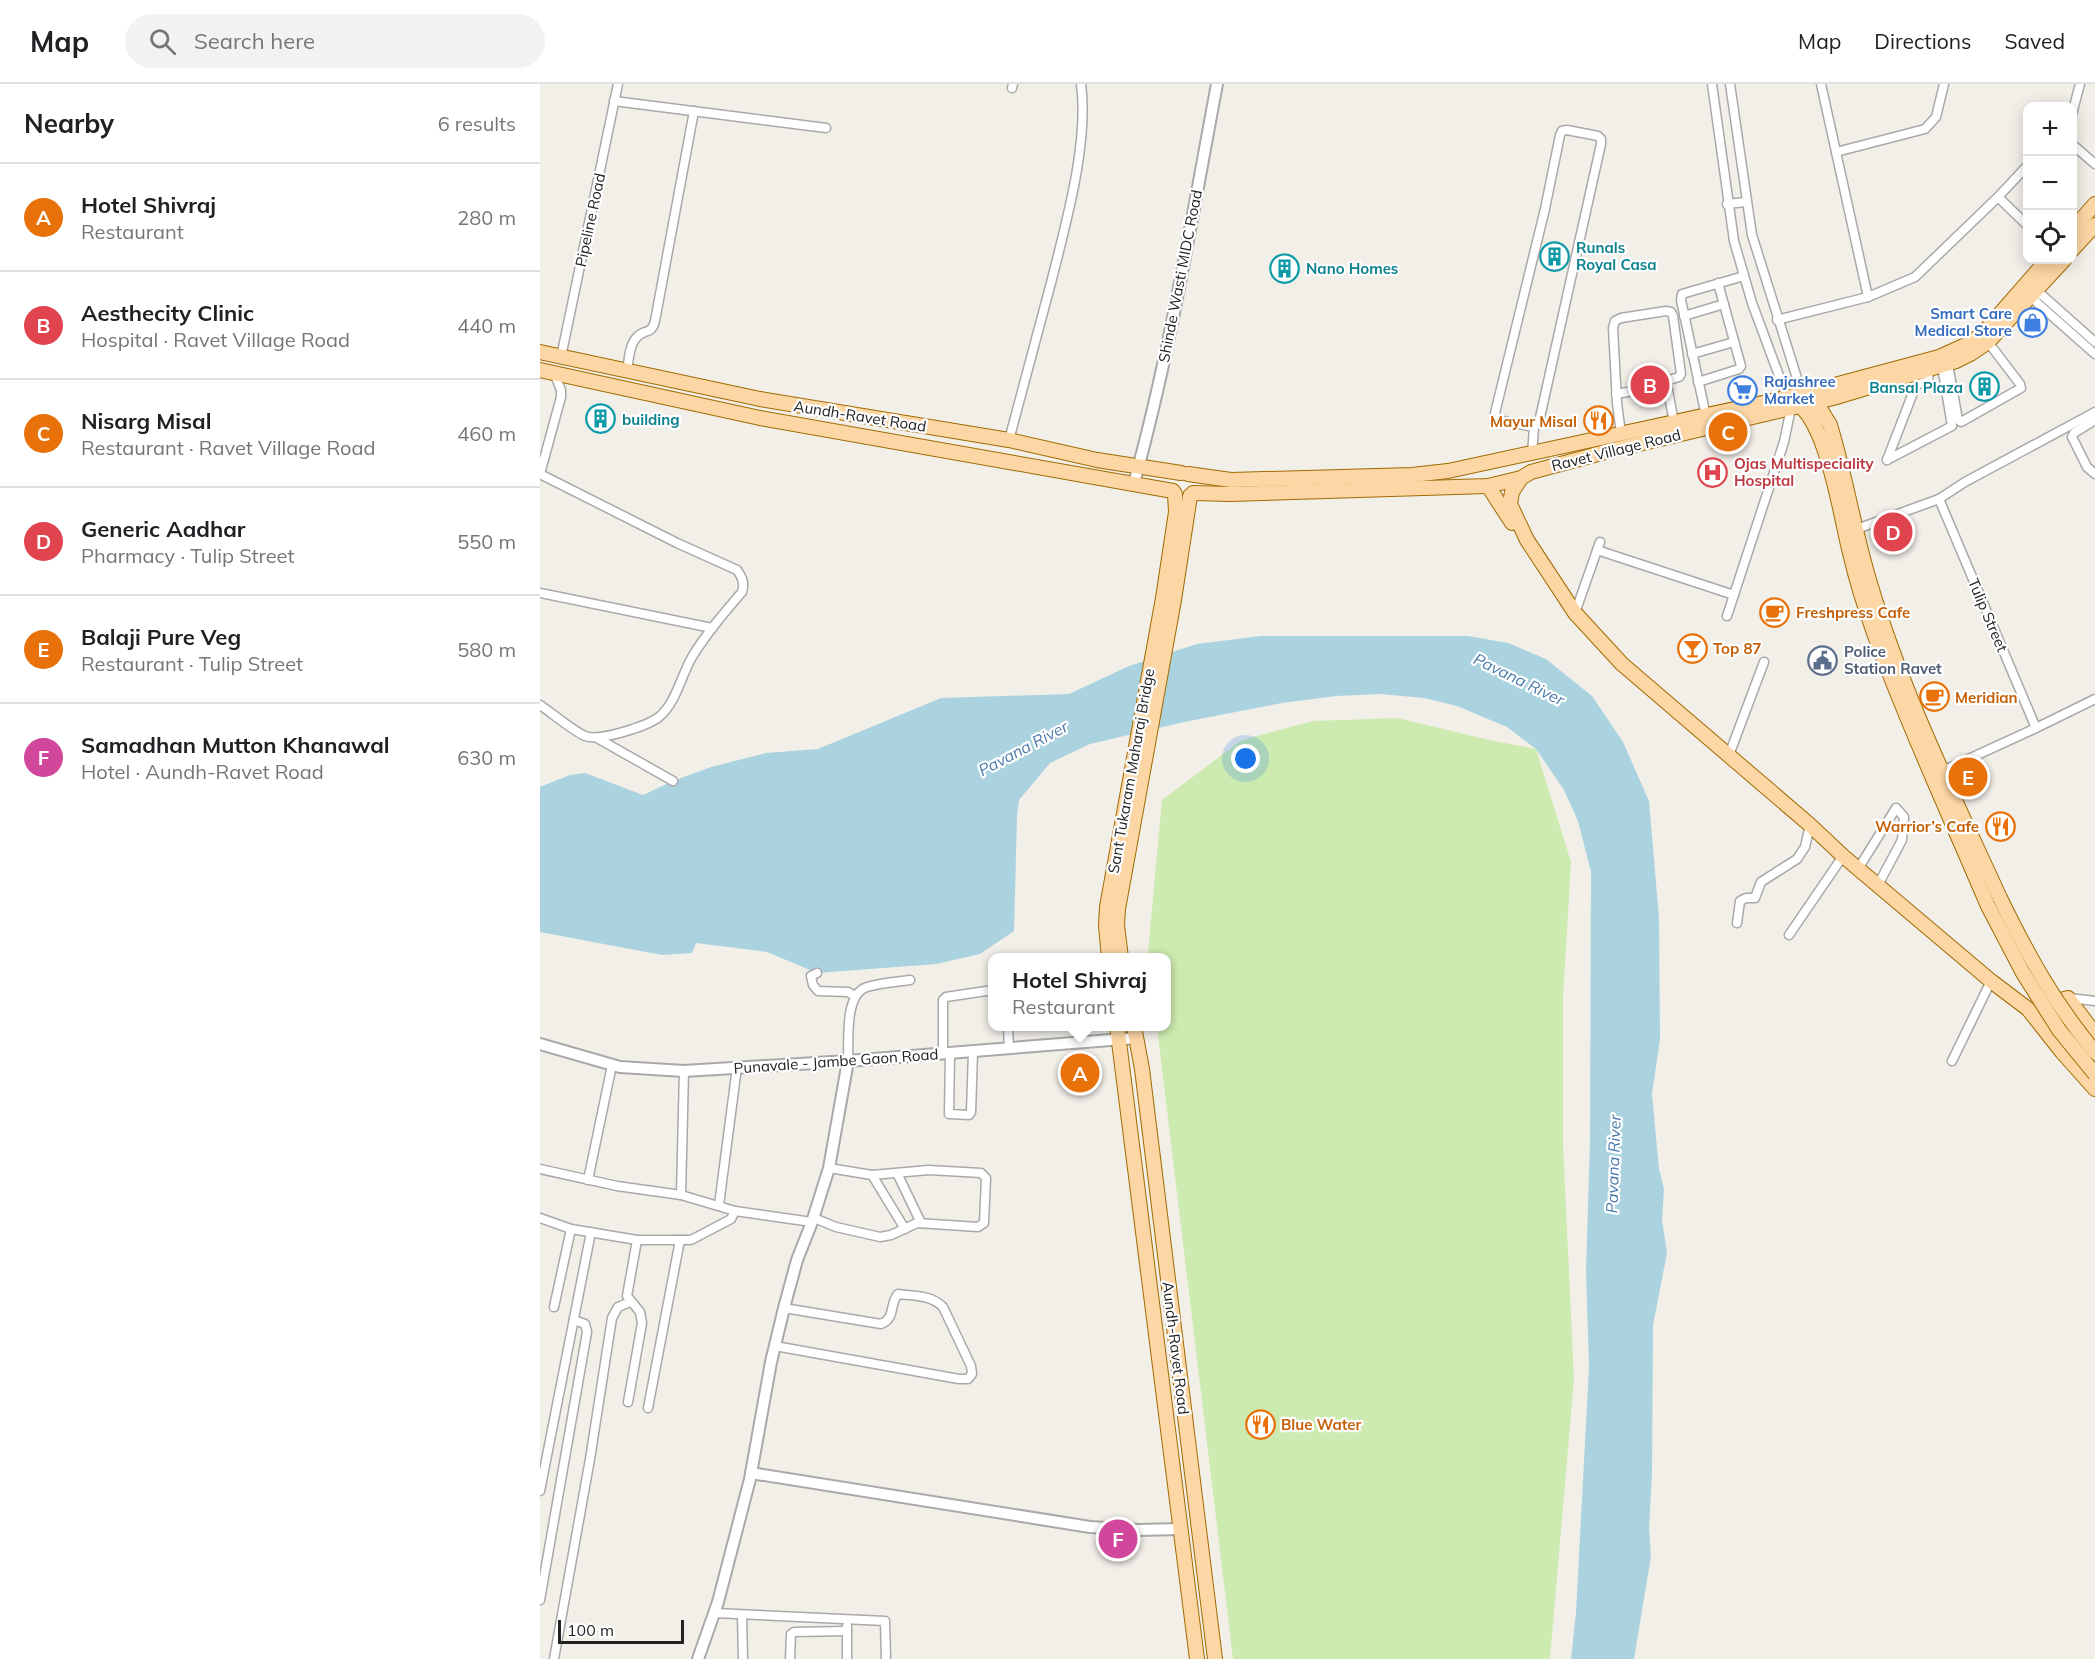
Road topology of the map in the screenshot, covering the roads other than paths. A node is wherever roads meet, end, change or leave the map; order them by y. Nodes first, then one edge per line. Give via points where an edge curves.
1 (618, 84) edge
2 (1081, 84) edge
3 (1217, 84) edge
4 (1712, 84) edge
5 (1730, 84) edge
6 (1821, 84) edge
7 (1944, 84) edge
8 (2080, 84) edge
9 (614, 101) junction
10 (2076, 102) edge
11 (694, 111) junction
12 (826, 128) dead end
13 (2077, 148) edge
14 (1836, 152) junction
15 (2095, 164) edge
16 (2023, 170) edge
17 (1998, 197) junction
18 (1746, 202) junction
19 (1727, 204) junction
20 (2095, 204) edge
21 (2023, 221) edge
22 (2077, 225) edge
23 (2095, 225) edge
24 (2077, 245) edge
25 (2045, 264) edge
26 (2059, 264) edge
27 (1744, 276) junction
28 (1718, 283) junction
29 (2029, 290) junction
30 (1868, 297) junction
31 (1724, 304) junction
32 (1684, 316) junction
33 (1777, 320) junction
34 (1734, 342) junction
35 (1988, 342) junction
36 (2095, 342) edge
37 (540, 352) edge
38 (1692, 354) junction
39 (2095, 354) edge
40 (561, 357) junction
41 (1940, 367) junction
42 (627, 371) junction
43 (547, 372) edge
44 (1698, 382) junction
45 (1667, 385) junction
46 (1616, 394) junction
47 (1795, 402) junction
48 (1816, 402) junction
49 (2095, 412) edge
50 (1706, 416) junction
51 (2095, 420) edge
52 (1674, 423) junction
53 (1534, 427) junction
54 (1621, 434) junction
55 (1009, 440) junction
56 (1529, 455) junction
57 (1138, 466) junction
58 (1474, 466) junction
59 (1185, 473) junction
60 (540, 474) edge
61 (2095, 474) edge
62 (1526, 475) junction
63 (1134, 483) junction
64 (1485, 486) junction
65 (1174, 493) junction
66 (1192, 494) junction
67 (1939, 499) junction
68 (1850, 530) junction
69 (1527, 540) junction
70 (540, 593) edge
71 (1734, 595) junction
72 (1168, 599) junction
73 (1575, 613) junction
74 (1727, 616) dead end
75 (712, 628) junction
76 (1764, 662) dead end
77 (2095, 699) edge
78 (540, 705) edge
79 (2036, 728) junction
80 (597, 738) junction
81 (1729, 755) junction
82 (1936, 773) junction
83 (673, 781) dead end
84 (1810, 825) junction
85 (1843, 856) junction
86 (1858, 869) junction
87 (1878, 885) junction
88 (1737, 923) dead end
89 (1789, 935) dead end
90 (1114, 951) edge
91 (817, 973) dead end
92 (910, 980) dead end
93 (1990, 981) junction
94 (988, 991) edge
95 (855, 996) junction
96 (2068, 998) junction
97 (2095, 1001) edge
98 (2028, 1009) junction
99 (1008, 1031) edge
100 (1135, 1032) edge
101 (1118, 1033) edge
102 (2095, 1034) edge
103 (540, 1044) edge
104 (1009, 1049) junction
105 (973, 1052) junction
106 (2095, 1052) edge
107 (947, 1054) junction
108 (848, 1061) junction
109 (1952, 1061) dead end
110 (612, 1065) junction
111 (736, 1067) junction
112 (684, 1071) junction
113 (2095, 1074) edge
114 (2095, 1089) edge
115 (829, 1168) junction
116 (540, 1169) edge
117 (897, 1173) junction
118 (872, 1175) junction
119 (588, 1180) junction
120 (681, 1195) junction
121 (719, 1205) junction
122 (735, 1211) junction
123 (540, 1218) edge
124 (813, 1220) junction
125 (921, 1223) junction
126 (571, 1228) junction
127 (905, 1229) junction
128 (591, 1232) junction
129 (637, 1239) junction
130 (680, 1240) junction
131 (630, 1302) junction
132 (554, 1307) dead end
133 (784, 1308) junction
134 (574, 1320) junction
135 (775, 1346) junction
136 (628, 1402) dead end
137 (648, 1408) dead end
138 (751, 1473) junction
139 (540, 1491) edge
140 (1180, 1529) junction
141 (540, 1600) edge
142 (715, 1613) junction
143 (742, 1615) junction
144 (847, 1618) junction
145 (846, 1631) junction
146 (554, 1659) edge
147 (698, 1659) edge
148 (743, 1659) edge
149 (790, 1659) edge
150 (847, 1659) edge
151 (886, 1659) edge
152 (1197, 1659) edge
153 (1215, 1659) edge

1 - 9 street, Pipeline Road
2 - 55 street via 1079,148 1068,215
3 - 57 street, Shinde Wasti MIDC Road via 1175,303
4 - 19 street
5 - 18 street
6 - 14 street
7 - 14 street via 1936,117 1925,129
8 - 10 street
9 - 11 street
9 - 40 street, Pipeline Road
11 - 12 street
11 - 42 street via 655,321 653,328 633,344
13 - 15 street
14 - 30 street
16 - 17 street
17 - 21 street
17 - 30 street via 1923,272
18 - 19 street
18 - 33 street
19 - 27 street
20 - 22 main road
23 - 24 main road
25 - 29 main road, Ravet Village Road
26 - 29 main road, Ravet Village Road
27 - 28 street
27 - 47 street
28 - 31 street
28 - 32 street via 1682,294
29 - 35 main road, Ravet Village Road
29 - 36 street via 2042,295
29 - 39 street via 2035,301
29 - 47 main road, Ravet Village Road via 1972,342 1956,350
30 - 33 street
31 - 32 street
31 - 34 street
32 - 38 street
33 - 47 street
34 - 38 street
34 - 44 street via 1739,369
35 - 41 main road, Ravet Village Road
35 - 41 street via 2021,388 1965,421 1958,420
37 - 40 main road, Aundh-Ravet Road
38 - 44 street
40 - 42 main road, Aundh-Ravet Road
41 - 41 street via 1952,426 1887,460 1916,385 1928,381
41 - 48 main road, Ravet Village Road
42 - 55 main road, Aundh-Ravet Road via 760,399
43 - 60 street via 561,390 561,397
43 - 63 main road, Aundh-Ravet Road via 760,418
44 - 50 street
45 - 46 street
45 - 46 street via 1681,374 1673,316 1666,311 1615,321
45 - 52 street
46 - 54 street
47 - 48 main road
47 - 50 main road, Ravet Village Road
47 - 62 main road, Ravet Village Road
47 - 68 main road via 1818,432
47 - 71 street
48 - 68 main road via 1832,433
49 - 67 street
50 - 52 main road, Ravet Village Road
51 - 61 street via 2072,436
52 - 54 main road, Ravet Village Road
53 - 53 street via 1498,420 1495,413 1560,135 1567,130 1598,136 1601,144 1539,422
53 - 56 street
54 - 56 main road, Ravet Village Road
55 - 57 main road, Aundh-Ravet Road
56 - 58 main road, Ravet Village Road
56 - 62 main road via 1532,463
57 - 59 main road, Aundh-Ravet Road
57 - 63 street, Shinde Wasti MIDC Road
58 - 59 main road, Ravet Village Road via 1412,475 1304,479 1231,480
58 - 64 main road via 1474,483
59 - 65 main road via 1172,480
59 - 66 main road via 1196,482
60 - 75 street via 736,570 742,577 742,592
62 - 64 main road, Ravet Village Road
62 - 69 main road via 1512,492 1510,504
63 - 65 main road, Aundh-Ravet Road
64 - 66 main road, Ravet Village Road
64 - 69 main road
65 - 66 main road via 1183,497
65 - 72 main road via 1176,512
66 - 72 main road
67 - 68 street
67 - 79 street, Tulip Street
68 - 82 main road via 1872,632
69 - 73 main road
70 - 75 street
71 - 73 street via 1598,546
71 - 74 street
72 - 90 main road, Sant Tukaram Maharaj Bridge
73 - 81 main road via 1622,664
75 - 80 street via 658,718
76 - 81 street
77 - 79 street
78 - 80 street via 585,736
79 - 82 street
80 - 83 street
81 - 84 main road
82 - 106 main road, bridge via 2033,965
82 - 113 main road, bridge via 1988,906 2023,973 2053,1021
84 - 85 main road
84 - 88 street via 1805,847 1797,859 1761,882 1755,898 1740,901
85 - 86 main road
85 - 89 street
86 - 87 main road
86 - 87 street via 1896,808 1904,817 1902,840
87 - 93 main road
91 - 95 street via 811,976 819,991
92 - 95 street via 866,987
93 - 98 main road
93 - 109 street
94 - 107 street via 943,1000
95 - 108 street via 850,1010
96 - 97 street
96 - 98 main road
96 - 102 main road
98 - 114 main road
99 - 104 street
100 - 101 street, Punavale - Jambe Gaon Road
100 - 153 main road, Aundh-Ravet Road
101 - 104 street, Punavale - Jambe Gaon Road
101 - 140 main road, Aundh-Ravet Road
103 - 110 street, Punavale - Jambe Gaon Road
104 - 105 street, Punavale - Jambe Gaon Road
105 - 107 street, Punavale - Jambe Gaon Road
105 - 107 street via 969,1115 949,1114
107 - 108 street, Punavale - Jambe Gaon Road
108 - 111 street, Punavale - Jambe Gaon Road
108 - 115 street
110 - 112 street, Punavale - Jambe Gaon Road
110 - 119 street
111 - 112 street, Punavale - Jambe Gaon Road
111 - 121 street
112 - 120 street
115 - 118 street
115 - 124 street
116 - 119 street
117 - 118 street
117 - 125 street
117 - 125 street via 929,1170 985,1175 982,1226
118 - 127 street
119 - 120 street
120 - 121 street
121 - 122 street
122 - 124 street
122 - 130 street via 731,1219 701,1235
123 - 126 street
124 - 127 street via 880,1237
124 - 133 street
125 - 127 street
126 - 128 street
126 - 132 street
128 - 129 street
128 - 134 street
129 - 130 street
129 - 131 street via 628,1292
130 - 137 street
131 - 136 street via 640,1312 642,1323
131 - 146 street via 618,1307 612,1318
133 - 135 street
133 - 135 street via 881,1324 892,1314 898,1294 926,1297 943,1307 972,1374 968,1379 959,1379
134 - 139 street
134 - 141 street via 585,1324 587,1332
135 - 138 street
138 - 140 street via 1090,1527
138 - 142 street
140 - 152 main road, Aundh-Ravet Road
142 - 143 street
142 - 147 street
143 - 144 street
143 - 148 street
144 - 145 street
144 - 151 street via 885,1621
145 - 149 street via 794,1632 790,1634
145 - 150 street

